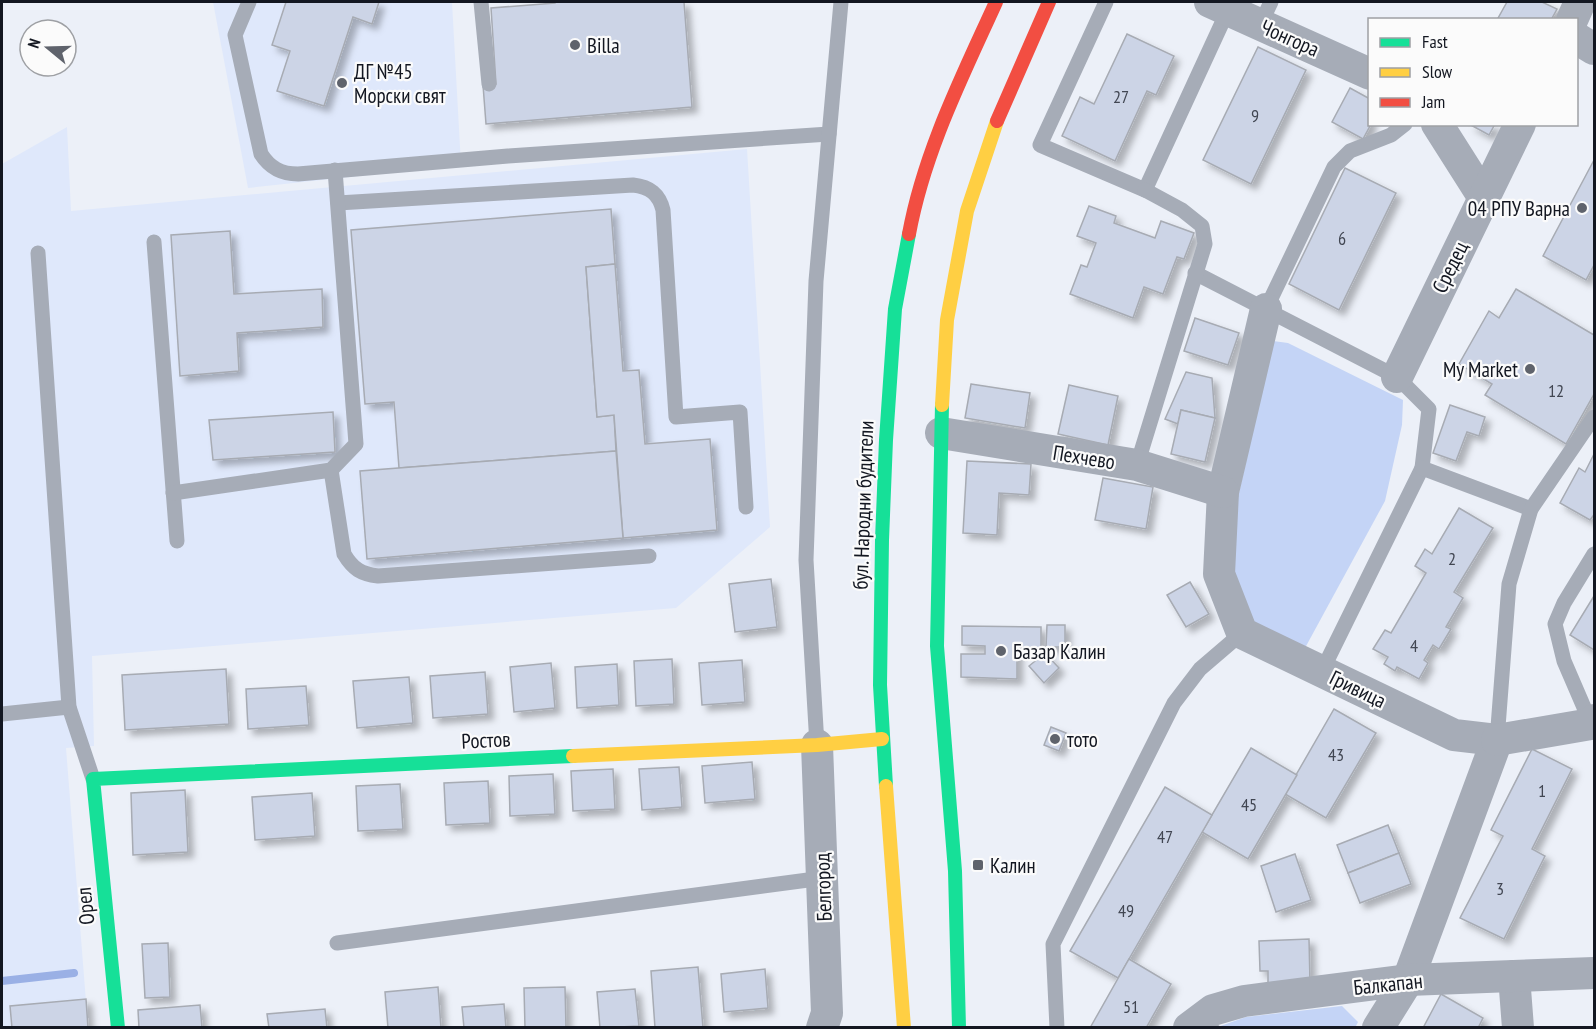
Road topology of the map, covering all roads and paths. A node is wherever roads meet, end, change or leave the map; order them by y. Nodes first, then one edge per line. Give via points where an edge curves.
1 (249, 2) edge
2 (481, 2) edge
3 (841, 2) edge
4 (996, 2) edge
5 (1048, 2) edge
6 (1106, 2) edge
7 (1580, 2) edge
8 (1219, 6) edge
9 (1266, 13) edge
10 (1573, 18) edge
11 (1578, 39) edge
12 (1594, 49) edge
13 (1368, 73) edge
14 (489, 84) dead end
15 (1402, 126) edge
16 (1438, 126) edge
17 (1519, 126) edge
18 (829, 134) junction
19 (335, 170) junction
20 (1145, 190) junction
21 (1484, 198) junction
22 (338, 203) junction
23 (154, 242) dead end
24 (38, 254) dead end
25 (1195, 273) junction
26 (1266, 309) junction
27 (1397, 377) junction
28 (1594, 417) edge
29 (941, 433) junction
30 (1137, 465) junction
31 (1422, 468) junction
32 (331, 470) junction
33 (1223, 492) junction
34 (173, 493) junction
35 (746, 507) dead end
36 (1531, 509) junction
37 (177, 541) dead end
38 (1594, 554) edge
39 (649, 556) dead end
40 (1242, 633) junction
41 (1322, 671) junction
42 (69, 707) junction
43 (2, 714) edge
44 (1593, 725) edge
45 (882, 739) junction
46 (1497, 740) junction
47 (817, 745) junction
48 (93, 780) junction
49 (823, 878) junction
50 (337, 943) dead end
51 (1594, 973) edge
52 (1514, 976) junction
53 (1408, 980) junction
54 (118, 1028) edge
55 (822, 1028) edge
56 (904, 1028) edge
57 (959, 1028) edge
58 (1057, 1028) edge
59 (1189, 1028) edge
60 (1378, 1028) edge
61 (1518, 1028) edge

1 - 19 lane via 235,35 261,154 267,163 289,174
2 - 14 lane
3 - 18 lane
4 - 45 main road, бул. Народни будители via 946,112 914,206 895,309 882,540
5 - 29 main road via 996,120 967,211 947,320
6 - 20 lane via 1040,145
7 - 10 street
8 - 9 street, Чонгора
8 - 20 lane
9 - 13 street, Чонгора
11 - 12 street
15 - 26 lane via 1391,135 1350,151 1334,167
16 - 21 street
17 - 21 street, Средец
18 - 19 lane
18 - 47 lane via 816,281 806,560
19 - 22 lane
20 - 25 lane via 1202,226 1205,244
21 - 27 street, Средец
22 - 32 lane via 356,444
22 - 35 lane via 633,185 650,189 663,210 676,417 740,412
23 - 34 lane
24 - 42 lane
25 - 26 lane
25 - 30 lane
26 - 27 lane
26 - 33 street
27 - 31 lane via 1429,409
28 - 36 lane
29 - 30 street, Пехчево
29 - 57 main road via 938,646 956,871
30 - 33 street, Пехчево
31 - 36 lane
31 - 41 lane
32 - 34 lane
32 - 39 lane via 344,555 349,564 367,575
33 - 40 street via 1219,574
34 - 37 lane
36 - 46 lane via 1509,584
38 - 44 lane via 1563,603 1555,624 1564,661
40 - 41 street, Гривица
40 - 58 lane via 1200,669 1174,703 1053,944
41 - 46 street, Гривица via 1454,735
42 - 43 lane
42 - 48 lane
44 - 46 street, Гривица
45 - 47 main road, Ростов
45 - 56 main road, бул. Народни будители
46 - 53 street
47 - 48 main road, Ростов
47 - 49 street, Белгород
48 - 54 main road, Орел
49 - 50 lane
49 - 55 street, Белгород via 827,1013
51 - 52 street, Балкапан
52 - 53 street, Балкапан
52 - 61 street
53 - 59 street, Балкапан via 1244,1001 1213,1010
53 - 60 street

